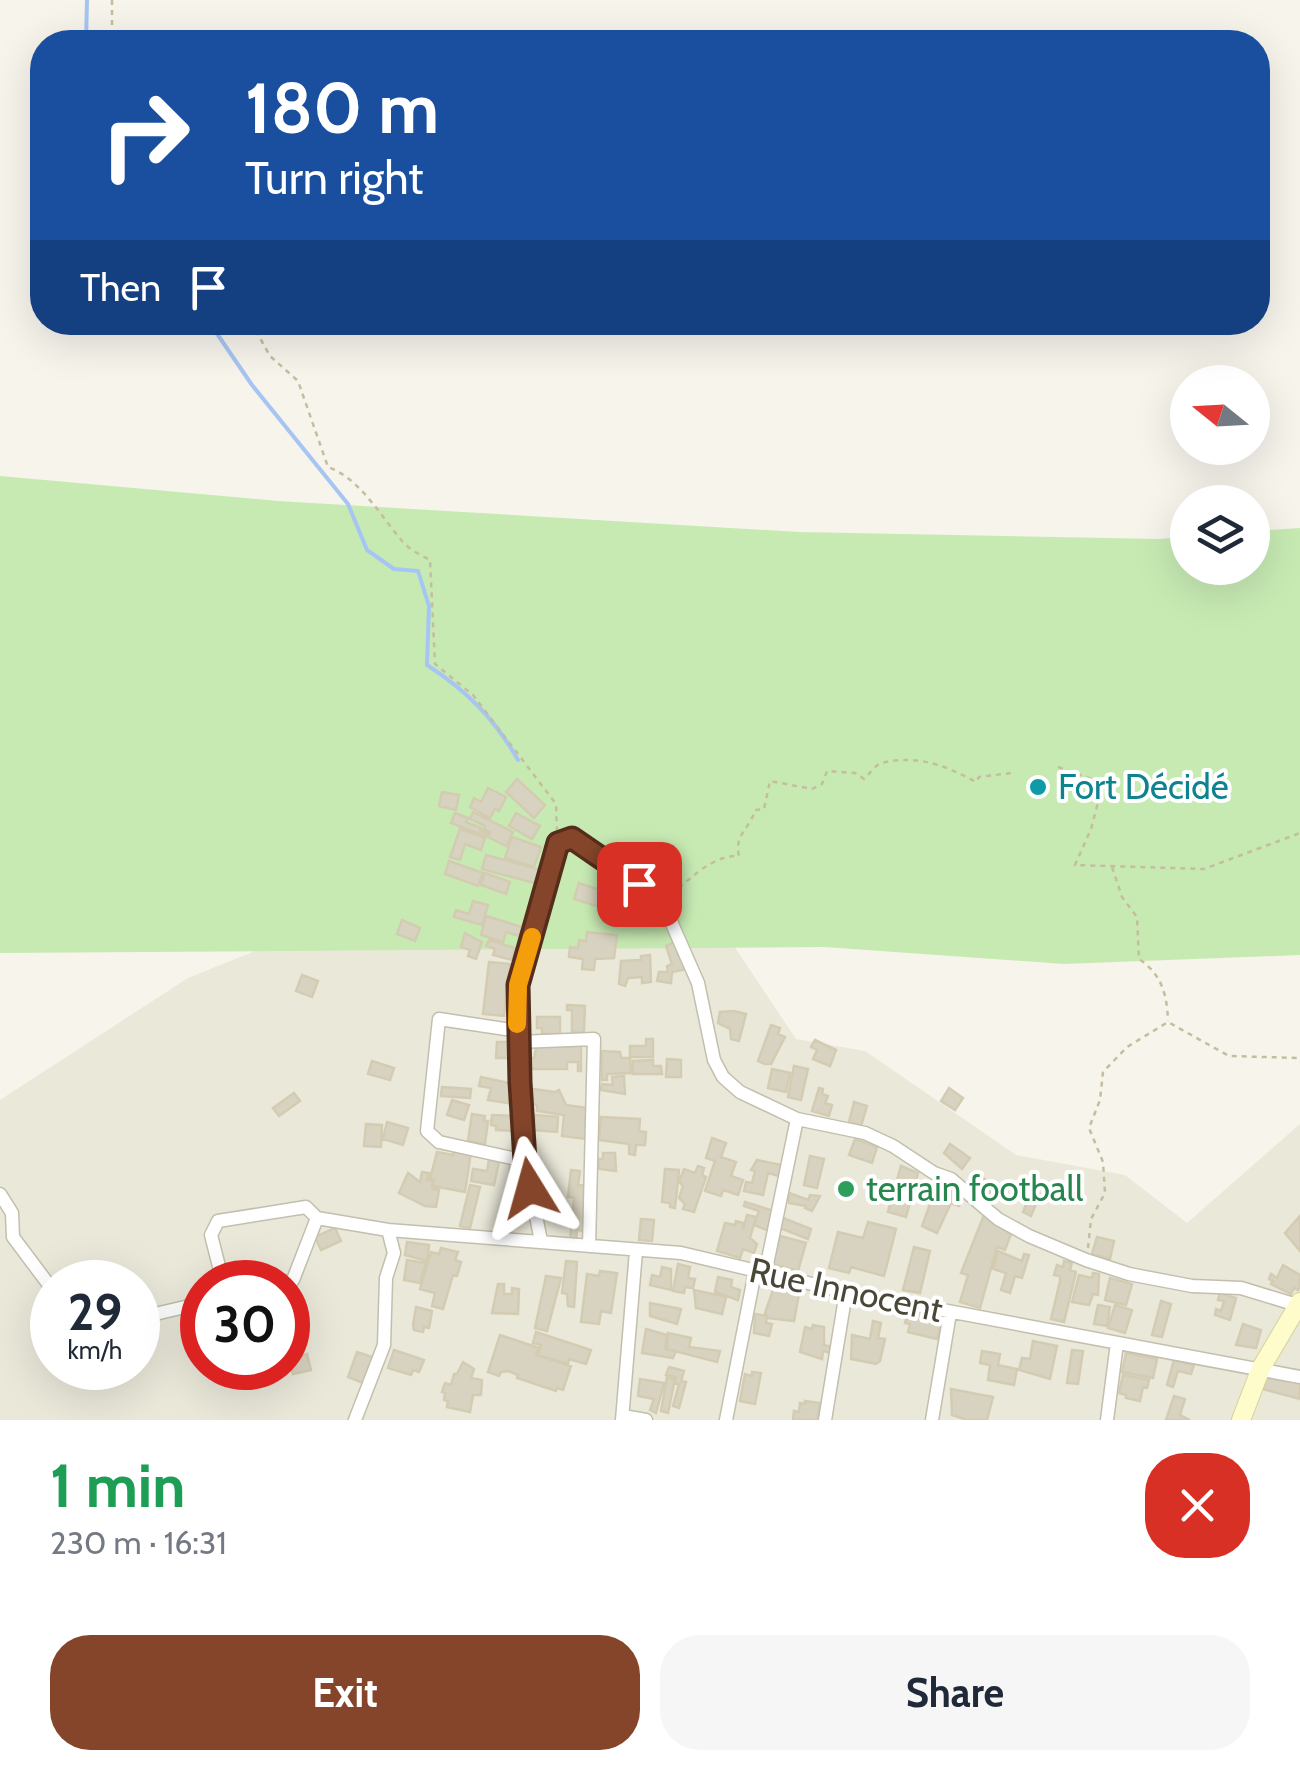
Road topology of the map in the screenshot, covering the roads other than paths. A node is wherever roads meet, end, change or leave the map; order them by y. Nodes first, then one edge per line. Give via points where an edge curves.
1 (518, 1036) junction
2 (797, 1119) junction
3 (525, 1161) junction
4 (0, 1194) edge
5 (317, 1218) junction
6 (388, 1230) junction
7 (541, 1241) junction
8 (589, 1246) junction
9 (636, 1250) junction
10 (30, 1260) edge
11 (217, 1260) edge
12 (301, 1260) edge
13 (760, 1273) junction
14 (846, 1292) junction
15 (1299, 1304) edge
16 (950, 1312) junction
17 (1117, 1343) junction
18 (1261, 1368) junction
19 (1300, 1376) edge
20 (622, 1418) edge
21 (355, 1420) edge
22 (646, 1420) edge
23 (726, 1420) edge
24 (825, 1420) edge
25 (932, 1420) edge
26 (1107, 1420) edge
27 (1241, 1420) edge

1 - 2 street via 518,985 558,843 572,838 662,901 698,983 723,1076 740,1092
1 - 3 street
1 - 3 street via 439,1019 427,1130 439,1142
1 - 8 street via 594,1039
2 - 13 street
2 - 15 street via 892,1146 951,1179 998,1219 1086,1260
3 - 7 street
4 - 10 street via 12,1212 13,1237
5 - 6 street, Rue Innocent
5 - 11 street, Rue Innocent via 306,1207 218,1221 211,1235
5 - 12 street
6 - 7 street, Rue Innocent
6 - 21 street via 394,1254 386,1278 384,1345
7 - 8 street, Rue Innocent
8 - 9 street, Rue Innocent
9 - 13 street, Rue Innocent via 681,1253
9 - 20 street
13 - 14 street, Rue Innocent
13 - 23 street
14 - 16 street, Rue Innocent
14 - 24 street
15 - 18 street
16 - 17 street, Rue Innocent
16 - 25 street
17 - 18 street, Rue Innocent
17 - 26 street
18 - 19 street, Rue Innocent
18 - 27 street
20 - 22 street

